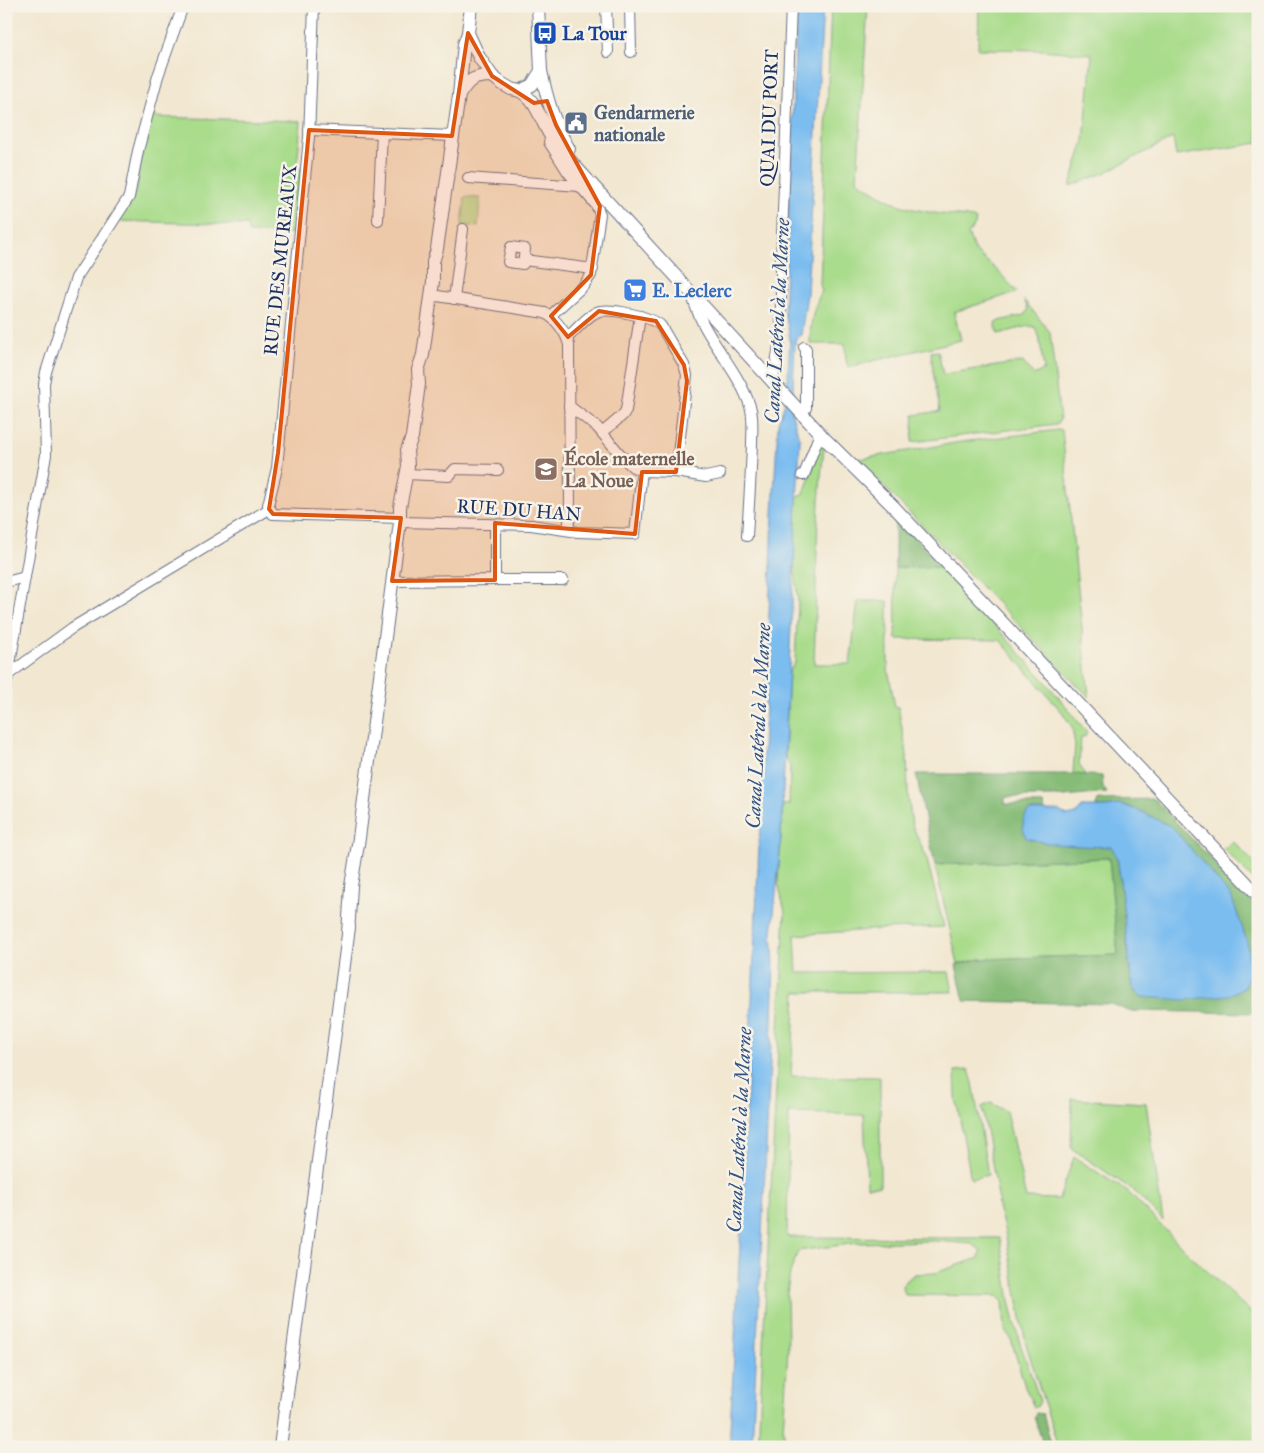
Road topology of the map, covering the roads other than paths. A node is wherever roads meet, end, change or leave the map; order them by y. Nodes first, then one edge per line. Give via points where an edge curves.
1 (184, 6) edge
2 (314, 6) edge
3 (471, 6) edge
4 (538, 6) edge
5 (606, 6) edge
6 (630, 6) edge
7 (791, 6) edge
8 (468, 33) junction
9 (608, 52) dead end
10 (631, 52) dead end
11 (540, 71) junction
12 (492, 76) junction
13 (520, 91) junction
14 (459, 95) junction
15 (547, 101) junction
16 (534, 103) junction
17 (310, 130) junction
18 (382, 133) junction
19 (452, 136) junction
20 (468, 178) dead end
21 (582, 182) junction
22 (378, 220) dead end
23 (463, 229) dead end
24 (524, 260) dead end
25 (593, 269) junction
26 (692, 293) junction
27 (431, 295) junction
28 (454, 299) junction
29 (550, 316) junction
30 (640, 316) junction
31 (567, 338) junction
32 (804, 347) dead end
33 (773, 381) junction
34 (569, 406) junction
35 (802, 413) junction
36 (602, 433) junction
37 (820, 433) junction
38 (498, 470) dead end
39 (642, 471) junction
40 (676, 472) junction
41 (720, 474) dead end
42 (407, 475) junction
43 (802, 475) dead end
44 (271, 511) junction
45 (400, 520) junction
46 (495, 524) junction
47 (568, 530) junction
48 (747, 536) dead end
49 (25, 577) junction
50 (495, 580) junction
51 (563, 580) dead end
52 (392, 581) junction
53 (6, 582) edge
54 (9, 674) junction
55 (6, 687) edge
56 (1258, 895) edge
57 (280, 1447) edge

1 - 49 street via 158,76 129,197 80,270 46,372 46,455
2 - 17 street, RUE DES MUREAUX
3 - 8 main road
4 - 11 main road
5 - 9 street
6 - 10 street
7 - 33 street, QUAI DU PORT via 780,334
8 - 12 main road via 478,57
8 - 14 main road
11 - 13 main road via 532,85
11 - 15 main road
12 - 13 main road via 506,87
12 - 14 main road via 476,77
13 - 16 main road
14 - 19 main road
15 - 16 main road
15 - 21 main road
16 - 21 main road via 545,126
17 - 18 street
17 - 44 street, RUE DES MUREAUX via 277,460 268,505
18 - 19 street
18 - 22 street
19 - 27 main road
20 - 21 street
21 - 25 street via 599,210
21 - 26 main road
23 - 28 street
24 - 25 street
25 - 29 street via 589,280
26 - 33 main road
26 - 48 street via 696,312 751,408
27 - 28 street
27 - 42 main road via 418,370
28 - 29 street
29 - 31 street
30 - 31 street via 598,311
30 - 36 street via 626,410
30 - 40 street via 661,326 686,370
31 - 34 street
32 - 35 street via 806,408
33 - 35 main road
34 - 36 street
34 - 47 street
35 - 37 main road
36 - 39 street via 626,461
37 - 43 street via 811,461
37 - 56 main road via 894,507
38 - 42 street via 455,469 449,476
39 - 40 street
39 - 47 street, RUE DU HAN via 635,534
40 - 41 street via 706,477
42 - 45 main road
44 - 45 street, RUE DU HAN
44 - 54 street via 72,628
45 - 46 street, RUE DU HAN
45 - 52 main road
46 - 47 street, RUE DU HAN
46 - 50 street
49 - 53 street
49 - 54 street
50 - 51 street
50 - 52 street
52 - 57 main road
54 - 55 street

